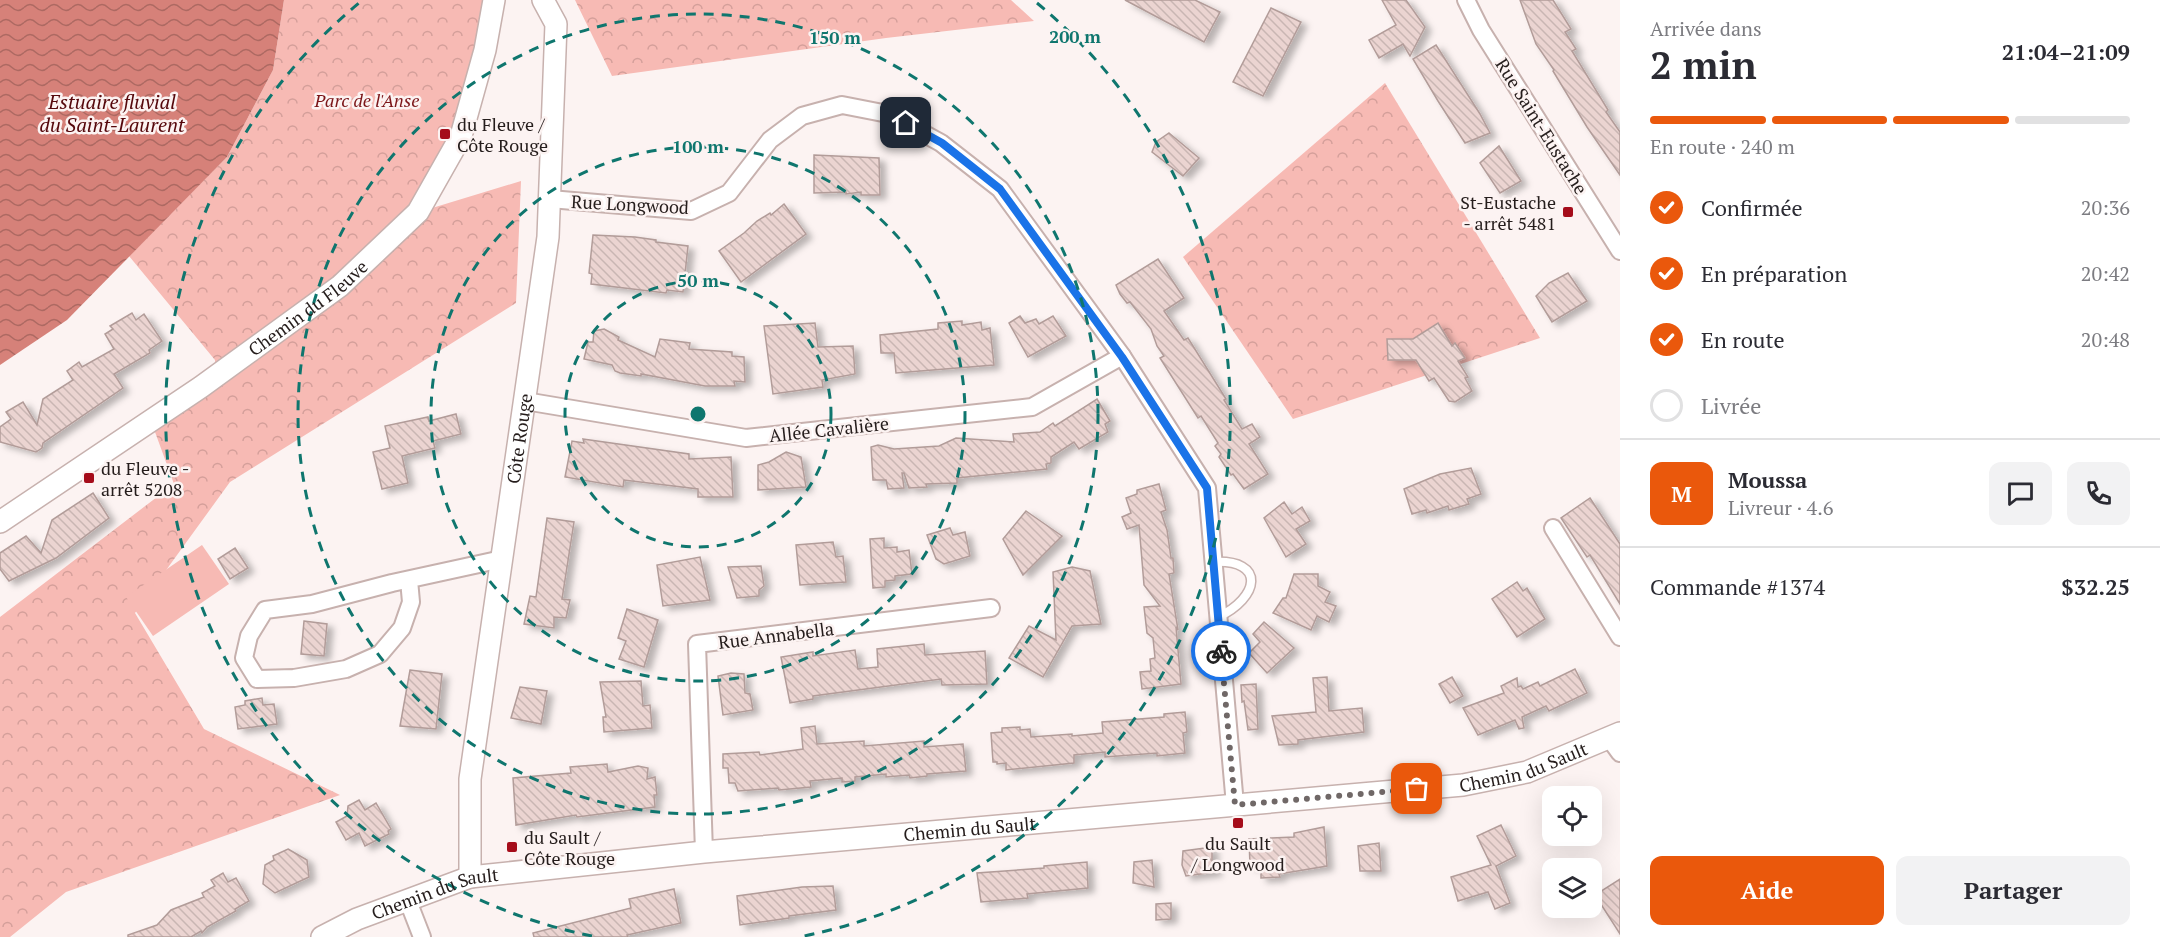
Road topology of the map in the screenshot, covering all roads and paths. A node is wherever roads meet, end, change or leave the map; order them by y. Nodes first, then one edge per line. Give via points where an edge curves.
1 (494, 0) edge
2 (543, 0) edge
3 (1466, 0) edge
4 (550, 199) junction
5 (1620, 251) edge
6 (1122, 357) junction
7 (525, 401) junction
8 (0, 522) edge
9 (1553, 528) dead end
10 (502, 559) junction
11 (1214, 562) junction
12 (409, 580) junction
13 (991, 608) dead end
14 (1218, 617) junction
15 (1620, 637) edge
16 (1616, 741) edge
17 (1235, 805) junction
18 (704, 852) junction
19 (470, 877) junction
20 (408, 901) junction
21 (322, 937) edge
22 (422, 937) edge

1 - 8 street, Chemin du Fleuve via 485,50 460,136 418,212 340,286 201,387
2 - 4 street, Côte Rouge via 556,24
3 - 5 street, Rue Saint-Eustache
4 - 6 street, Rue Longwood via 691,211 729,193 770,140 802,116 842,105 888,114 942,143 1000,189
4 - 7 street, Côte Rouge
6 - 7 street, Allée Cavalière via 1032,407 746,438
6 - 11 street, Rue Longwood via 1207,488
7 - 10 street, Côte Rouge
9 - 15 street
10 - 12 street
10 - 19 street, Côte Rouge via 470,779
11 - 14 street, Rue Longwood
11 - 14 lane via 1227,561 1242,567 1251,576 1252,588 1231,611
12 - 12 street via 312,604 265,610 249,636 243,658 257,679 346,669 380,654 402,628 411,602
13 - 18 street, Rue Annabella via 696,645
14 - 17 street, Rue Longwood
16 - 17 street, Chemin du Sault via 1527,772 1463,785
17 - 18 street, Chemin du Sault
18 - 19 street, Chemin du Sault
19 - 20 street, Chemin du Sault
20 - 21 street, Chemin du Sault via 357,919
20 - 22 street

